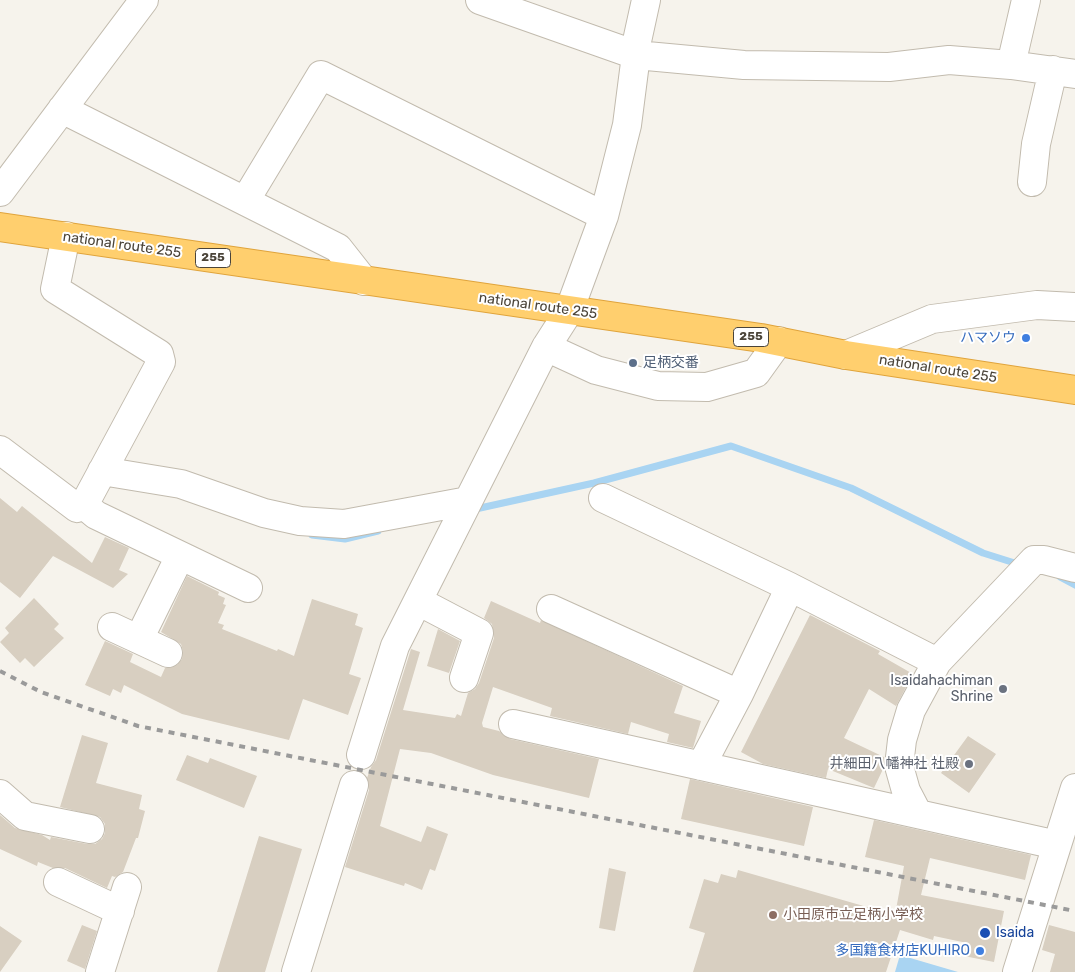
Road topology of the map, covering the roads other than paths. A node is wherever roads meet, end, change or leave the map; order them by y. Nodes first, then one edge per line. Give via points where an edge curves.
1 (144, 0) edge
2 (480, 0) edge
3 (646, 0) edge
4 (1026, 0) edge
5 (635, 55) junction
6 (1011, 65) junction
7 (1064, 72) edge
8 (62, 109) junction
9 (1032, 182) dead end
10 (0, 192) edge
11 (244, 201) junction
12 (604, 216) junction
13 (0, 227) edge
14 (66, 236) junction
15 (364, 281) junction
16 (1075, 307) edge
17 (569, 311) junction
18 (779, 341) junction
19 (546, 347) junction
20 (846, 355) junction
21 (1075, 390) edge
22 (0, 450) edge
23 (102, 471) junction
24 (603, 498) dead end
25 (468, 501) junction
26 (84, 505) junction
27 (180, 556) junction
28 (1075, 568) edge
29 (790, 587) junction
30 (248, 588) dead end
31 (418, 601) junction
32 (551, 609) dead end
33 (112, 627) dead end
34 (140, 639) junction
35 (168, 652) dead end
36 (937, 662) junction
37 (464, 678) dead end
38 (739, 694) junction
39 (513, 724) dead end
40 (361, 755) dead end
41 (701, 766) junction
42 (354, 784) dead end
43 (1075, 788) edge
44 (0, 794) edge
45 (918, 814) junction
46 (90, 829) dead end
47 (1057, 844) junction
48 (58, 882) dead end
49 (100, 972) edge
50 (296, 972) edge
51 (1018, 972) edge

1 - 8 street
2 - 5 street
3 - 5 street
4 - 6 street
5 - 6 street via 744,65 889,67 949,60
5 - 12 street via 627,125
6 - 7 street
7 - 9 street via 1036,144
8 - 10 street
8 - 11 street
11 - 12 street via 320,75
11 - 15 street via 338,248
12 - 17 street
13 - 14 highway, national route 255 / 255
14 - 15 highway, national route 255 / 255
14 - 23 street via 56,289 159,354 162,362
15 - 17 highway, national route 255 / 255
16 - 20 street via 1037,305 932,320
17 - 18 highway, national route 255 / 255
17 - 19 street
18 - 19 street via 756,373 707,387 658,386 596,370
18 - 20 highway, national route 255 / 255
19 - 25 street
20 - 21 highway, national route 255 / 255
22 - 26 street via 77,508
23 - 25 street via 182,484 264,513 328,524 344,524
23 - 26 street
24 - 29 street
25 - 31 street
26 - 27 street via 96,515
27 - 30 street
27 - 34 street
28 - 36 street via 1044,560 1025,569
29 - 36 street
29 - 38 street
31 - 37 street via 479,633
31 - 40 street via 395,646
32 - 38 street
33 - 34 street
34 - 35 street
36 - 45 street via 911,710 899,753 906,791
38 - 41 street
39 - 41 street
41 - 45 street
42 - 50 street
43 - 47 street
44 - 46 street via 25,816
45 - 47 street
47 - 51 street
48 - 49 street via 124,899

